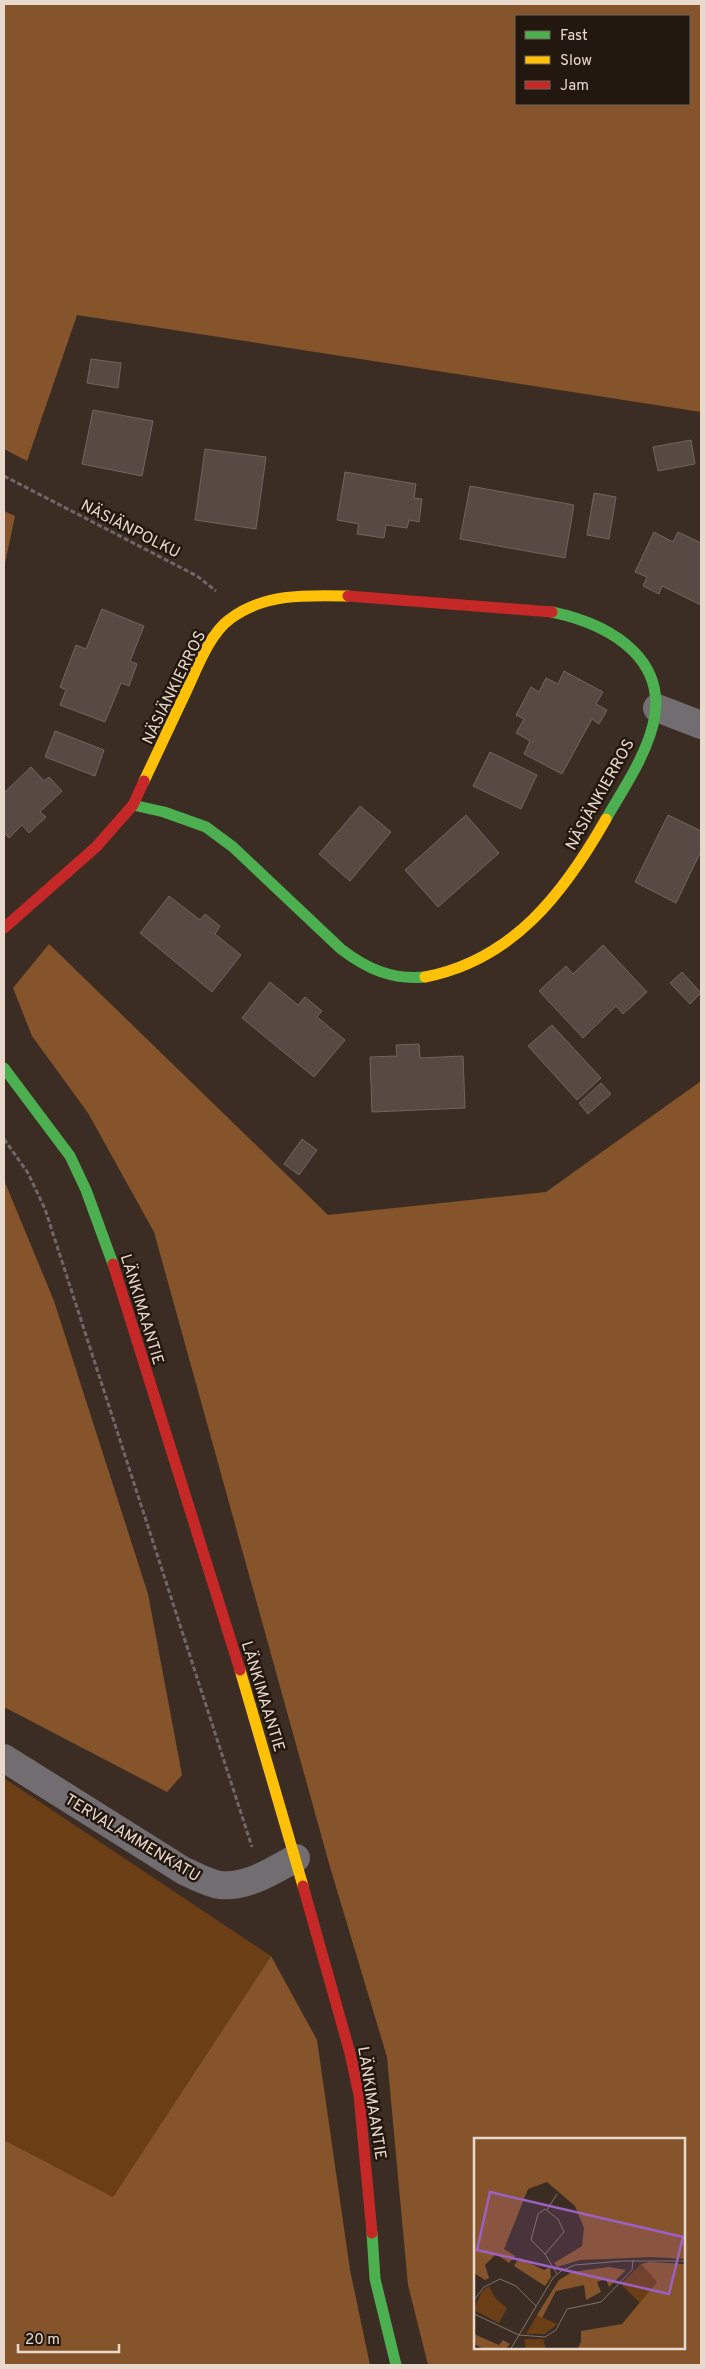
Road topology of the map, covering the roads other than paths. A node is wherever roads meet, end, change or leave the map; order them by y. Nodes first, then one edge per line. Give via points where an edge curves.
1 (657, 708) junction
2 (701, 725) edge
3 (133, 805) junction
4 (4, 928) edge
5 (4, 1068) edge
6 (4, 1758) edge
7 (296, 1858) junction
8 (396, 2365) edge

1 - 2 street
1 - 3 street, NÄSIÄNKIERROS via 655,689 638,654 601,626 576,616 359,596 279,598 242,611 228,620 206,649
1 - 3 street, NÄSIÄNKIERROS via 639,762 575,872 548,906 486,956 438,977 397,977 359,963 340,949 233,847 206,827
3 - 4 street, NÄSIÄNKIERROS via 96,847
5 - 7 street, LÄNKIMAANTIE via 70,1156 111,1257
6 - 7 street, TERVALAMMENKATU via 184,1871 222,1885 261,1877
7 - 8 street, LÄNKIMAANTIE via 359,2095 375,2279

